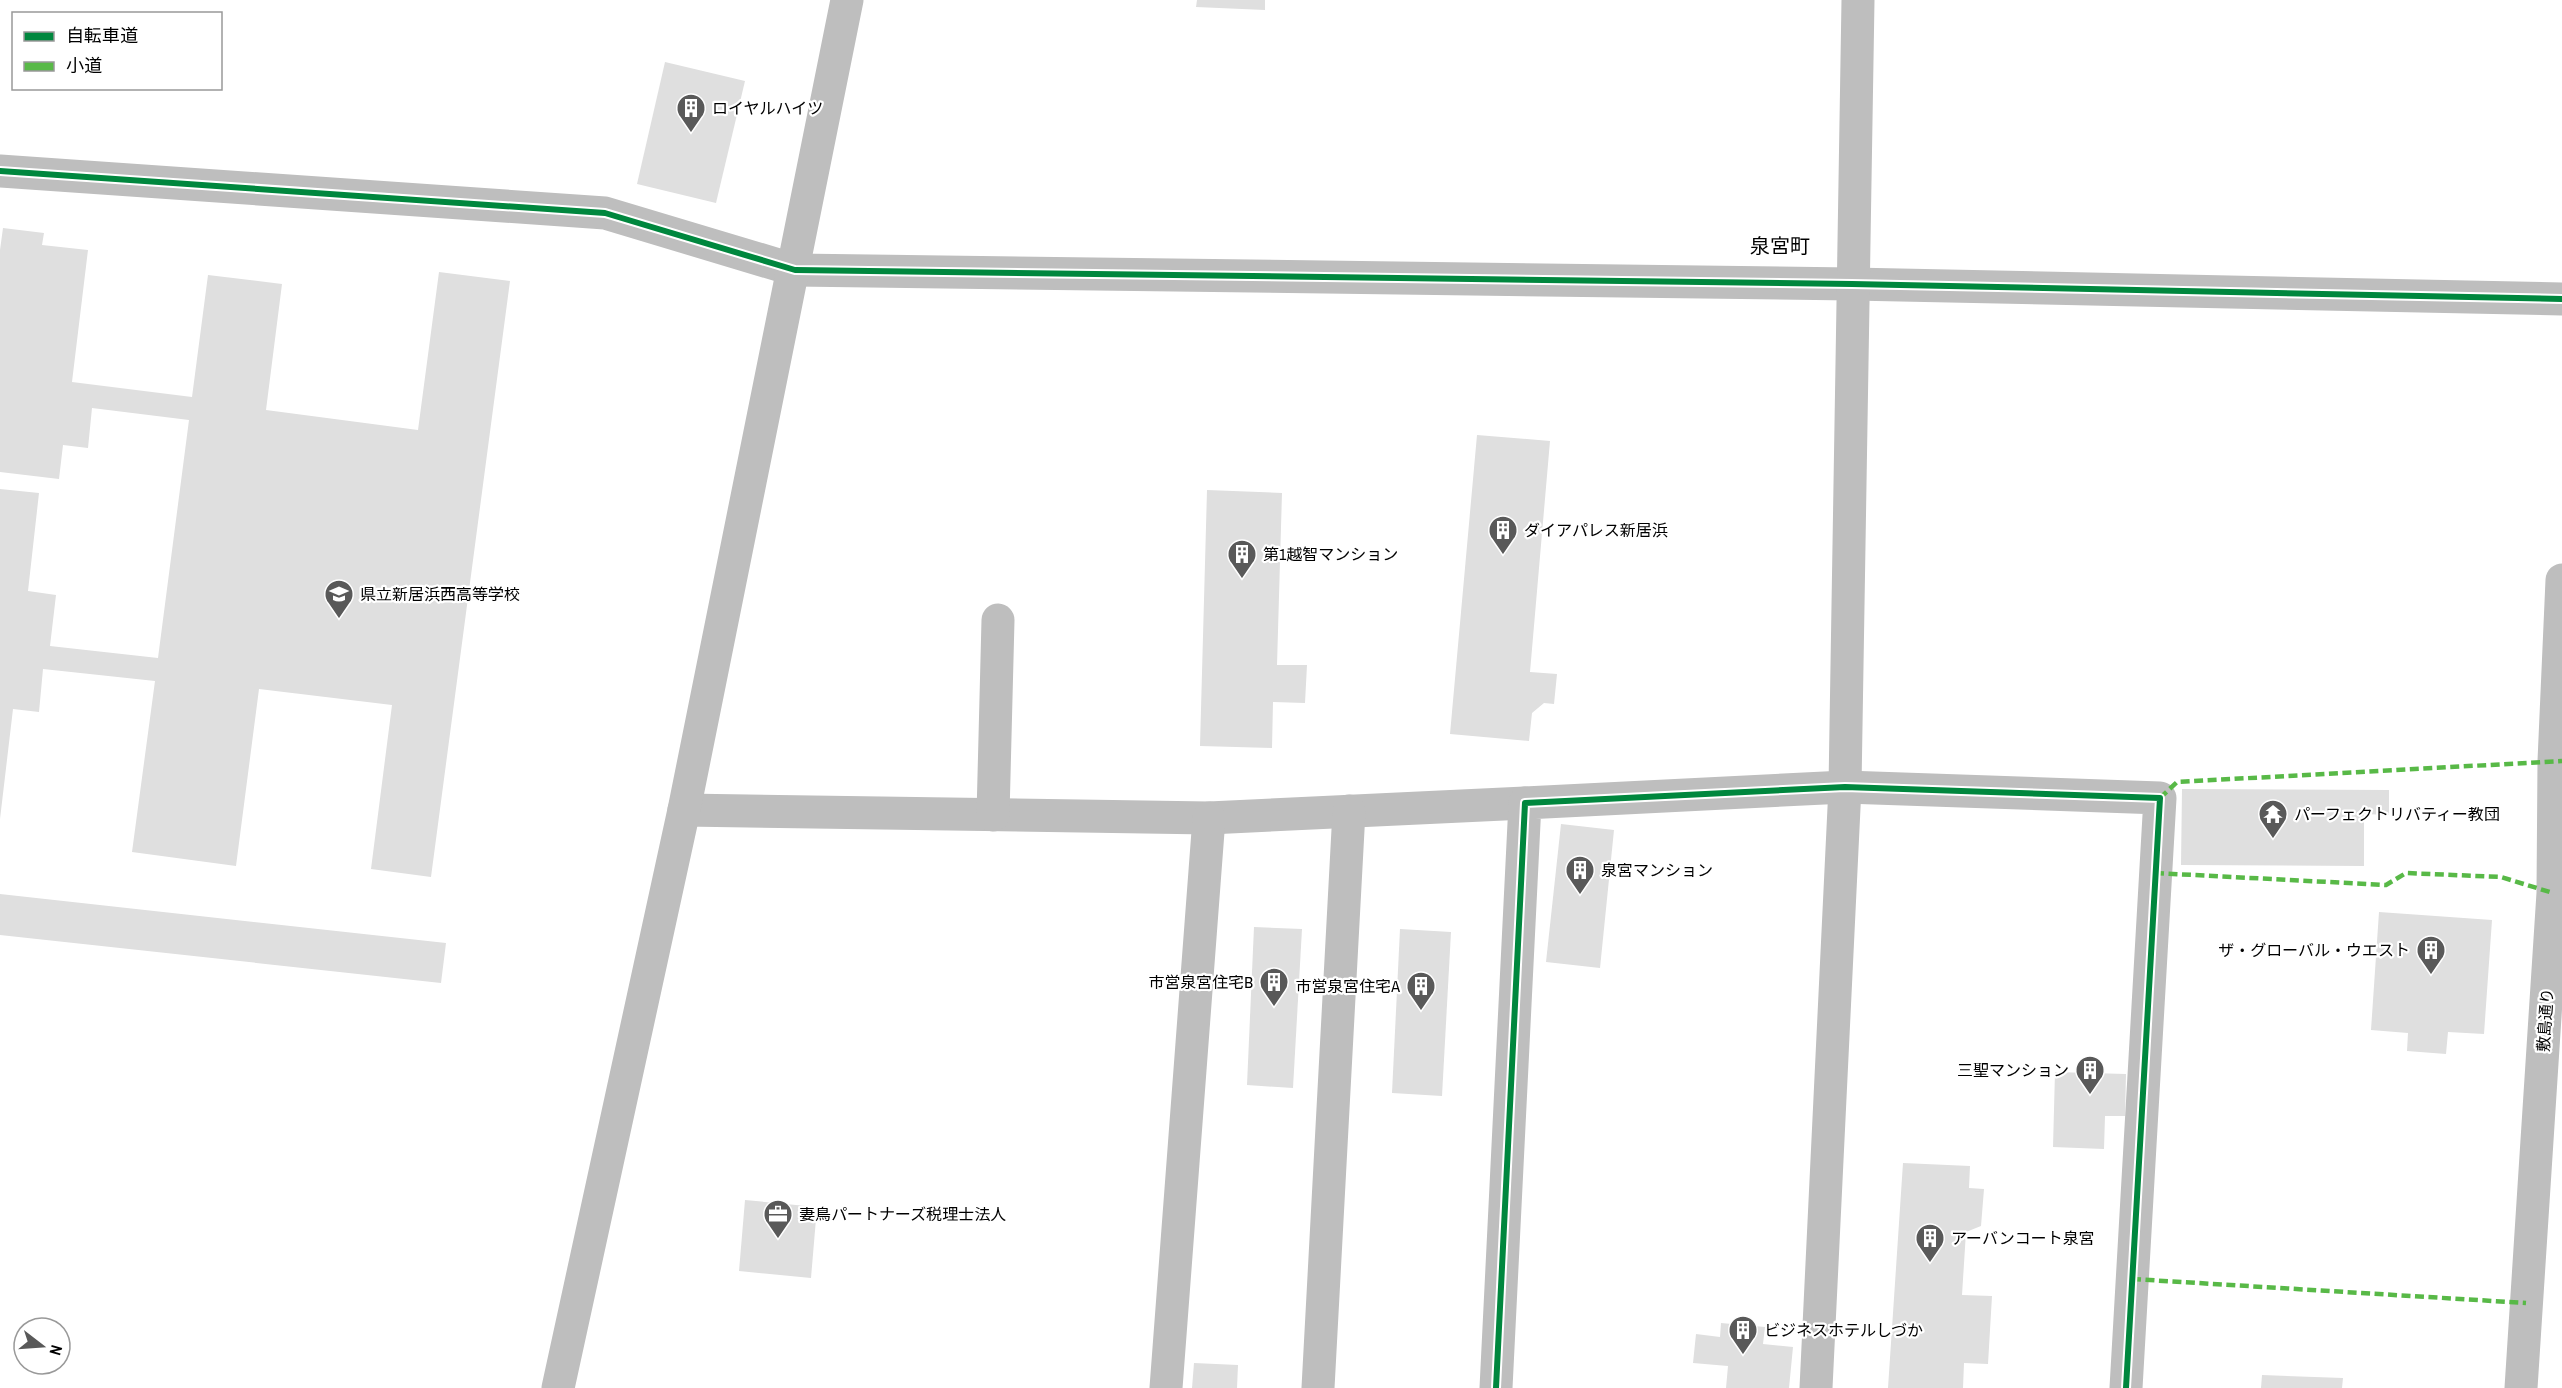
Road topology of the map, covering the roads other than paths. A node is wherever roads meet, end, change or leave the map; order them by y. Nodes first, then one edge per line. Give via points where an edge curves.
1 (848, 0) edge
2 (1858, 0) edge
3 (0, 171) edge
4 (795, 270) junction
5 (1852, 284) junction
6 (2562, 299) edge
7 (2562, 580) edge
8 (998, 620) dead end
9 (1845, 787) junction
10 (1525, 803) junction
11 (684, 810) junction
12 (1349, 811) junction
13 (993, 815) junction
14 (1209, 819) junction
15 (2558, 893) edge
16 (558, 1388) edge
17 (1166, 1388) edge
18 (1318, 1388) edge
19 (1496, 1388) edge
20 (1816, 1388) edge
21 (2126, 1388) edge
22 (2521, 1388) edge

1 - 4 street
2 - 5 street
3 - 4 street via 605,213
4 - 5 street
4 - 11 street
5 - 6 street
5 - 9 street
7 - 15 street, 敷島通り via 2554,761
8 - 13 street
9 - 10 street
9 - 20 street
9 - 21 street via 2160,798
10 - 12 street
10 - 19 street
11 - 13 street
11 - 16 street
12 - 14 street
12 - 18 street
13 - 14 street
14 - 17 street
15 - 22 street, 敷島通り

